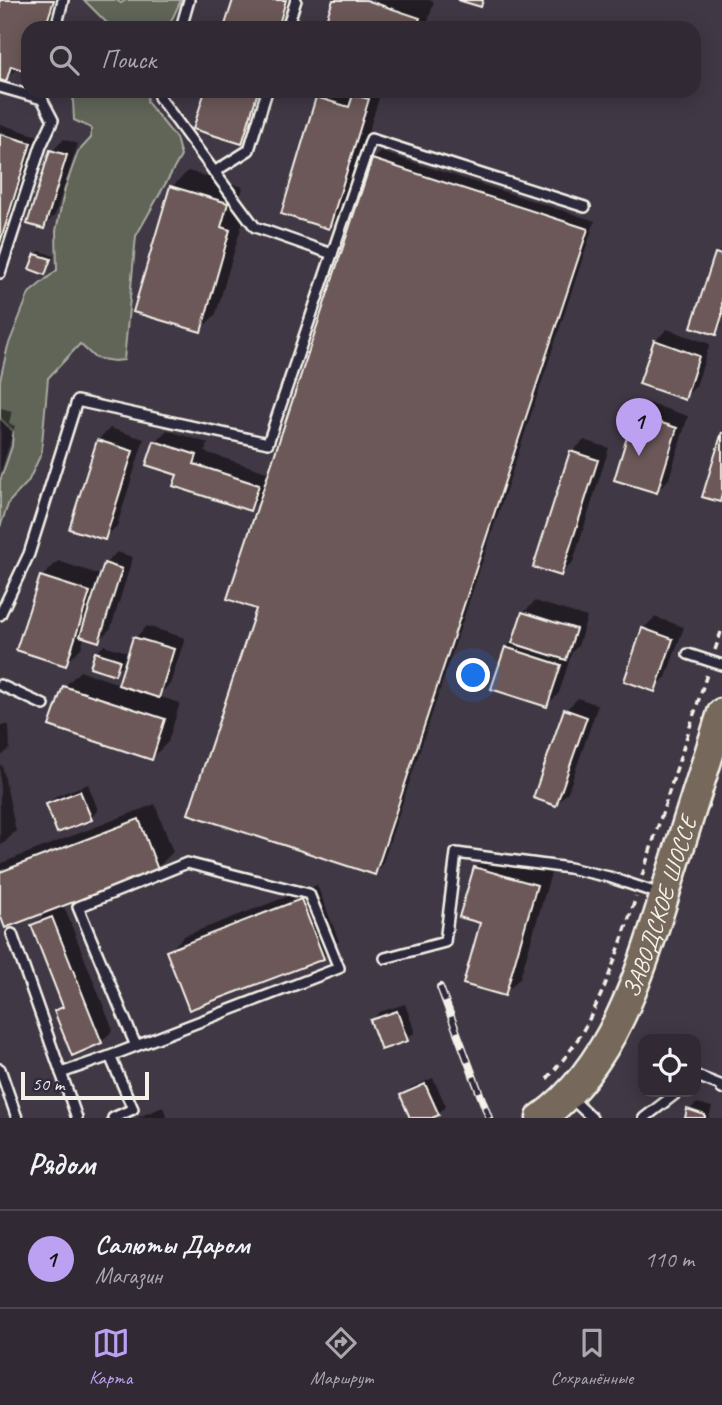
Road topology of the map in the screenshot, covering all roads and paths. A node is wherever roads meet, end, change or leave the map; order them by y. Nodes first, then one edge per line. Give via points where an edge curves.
1 (64, 0) edge
2 (190, 0) edge
3 (296, 0) edge
4 (58, 21) edge
5 (183, 21) edge
6 (289, 21) edge
7 (0, 87) edge
8 (21, 91) edge
9 (44, 98) edge
10 (160, 98) edge
11 (265, 98) edge
12 (214, 172) junction
13 (585, 207) dead end
14 (332, 254) junction
15 (0, 273) edge
16 (0, 615) edge
17 (722, 628) edge
18 (688, 654) dead end
19 (711, 662) junction
20 (722, 665) edge
21 (0, 685) edge
22 (44, 705) dead end
23 (722, 713) edge
24 (652, 892) junction
25 (12, 934) dead end
26 (385, 958) dead end
27 (135, 1046) junction
28 (110, 1056) junction
29 (0, 1069) edge
30 (61, 1073) junction
31 (701, 1078) edge
32 (558, 1087) junction
33 (722, 1089) edge
34 (671, 1097) edge
35 (17, 1118) edge
36 (77, 1118) edge
37 (113, 1118) edge
38 (541, 1118) edge
39 (592, 1118) edge
40 (644, 1118) edge

1 - 4 lane
2 - 5 lane
3 - 6 lane
7 - 8 lane
9 - 15 lane via 53,120
10 - 12 lane
11 - 12 lane via 249,150
12 - 14 lane via 255,227
13 - 14 lane via 371,139
14 - 16 lane via 268,443 76,401 29,554
17 - 19 path
18 - 19 lane
19 - 20 lane
19 - 24 path
21 - 22 lane
23 - 24 main road, ЗАВОДСКОЕ ШОССЕ
24 - 26 lane via 569,868 456,853 445,942
24 - 32 path
24 - 32 main road, ЗАВОДСКОЕ ШОССЕ via 650,944 621,1017 594,1065
25 - 30 lane
27 - 27 lane via 78,907 187,863 309,894 339,968
27 - 28 lane
28 - 30 lane
28 - 37 lane via 133,1110
29 - 35 lane
30 - 36 lane
31 - 33 lane
32 - 38 main road, ЗАВОДСКОЕ ШОССЕ
32 - 39 lane
34 - 40 lane

